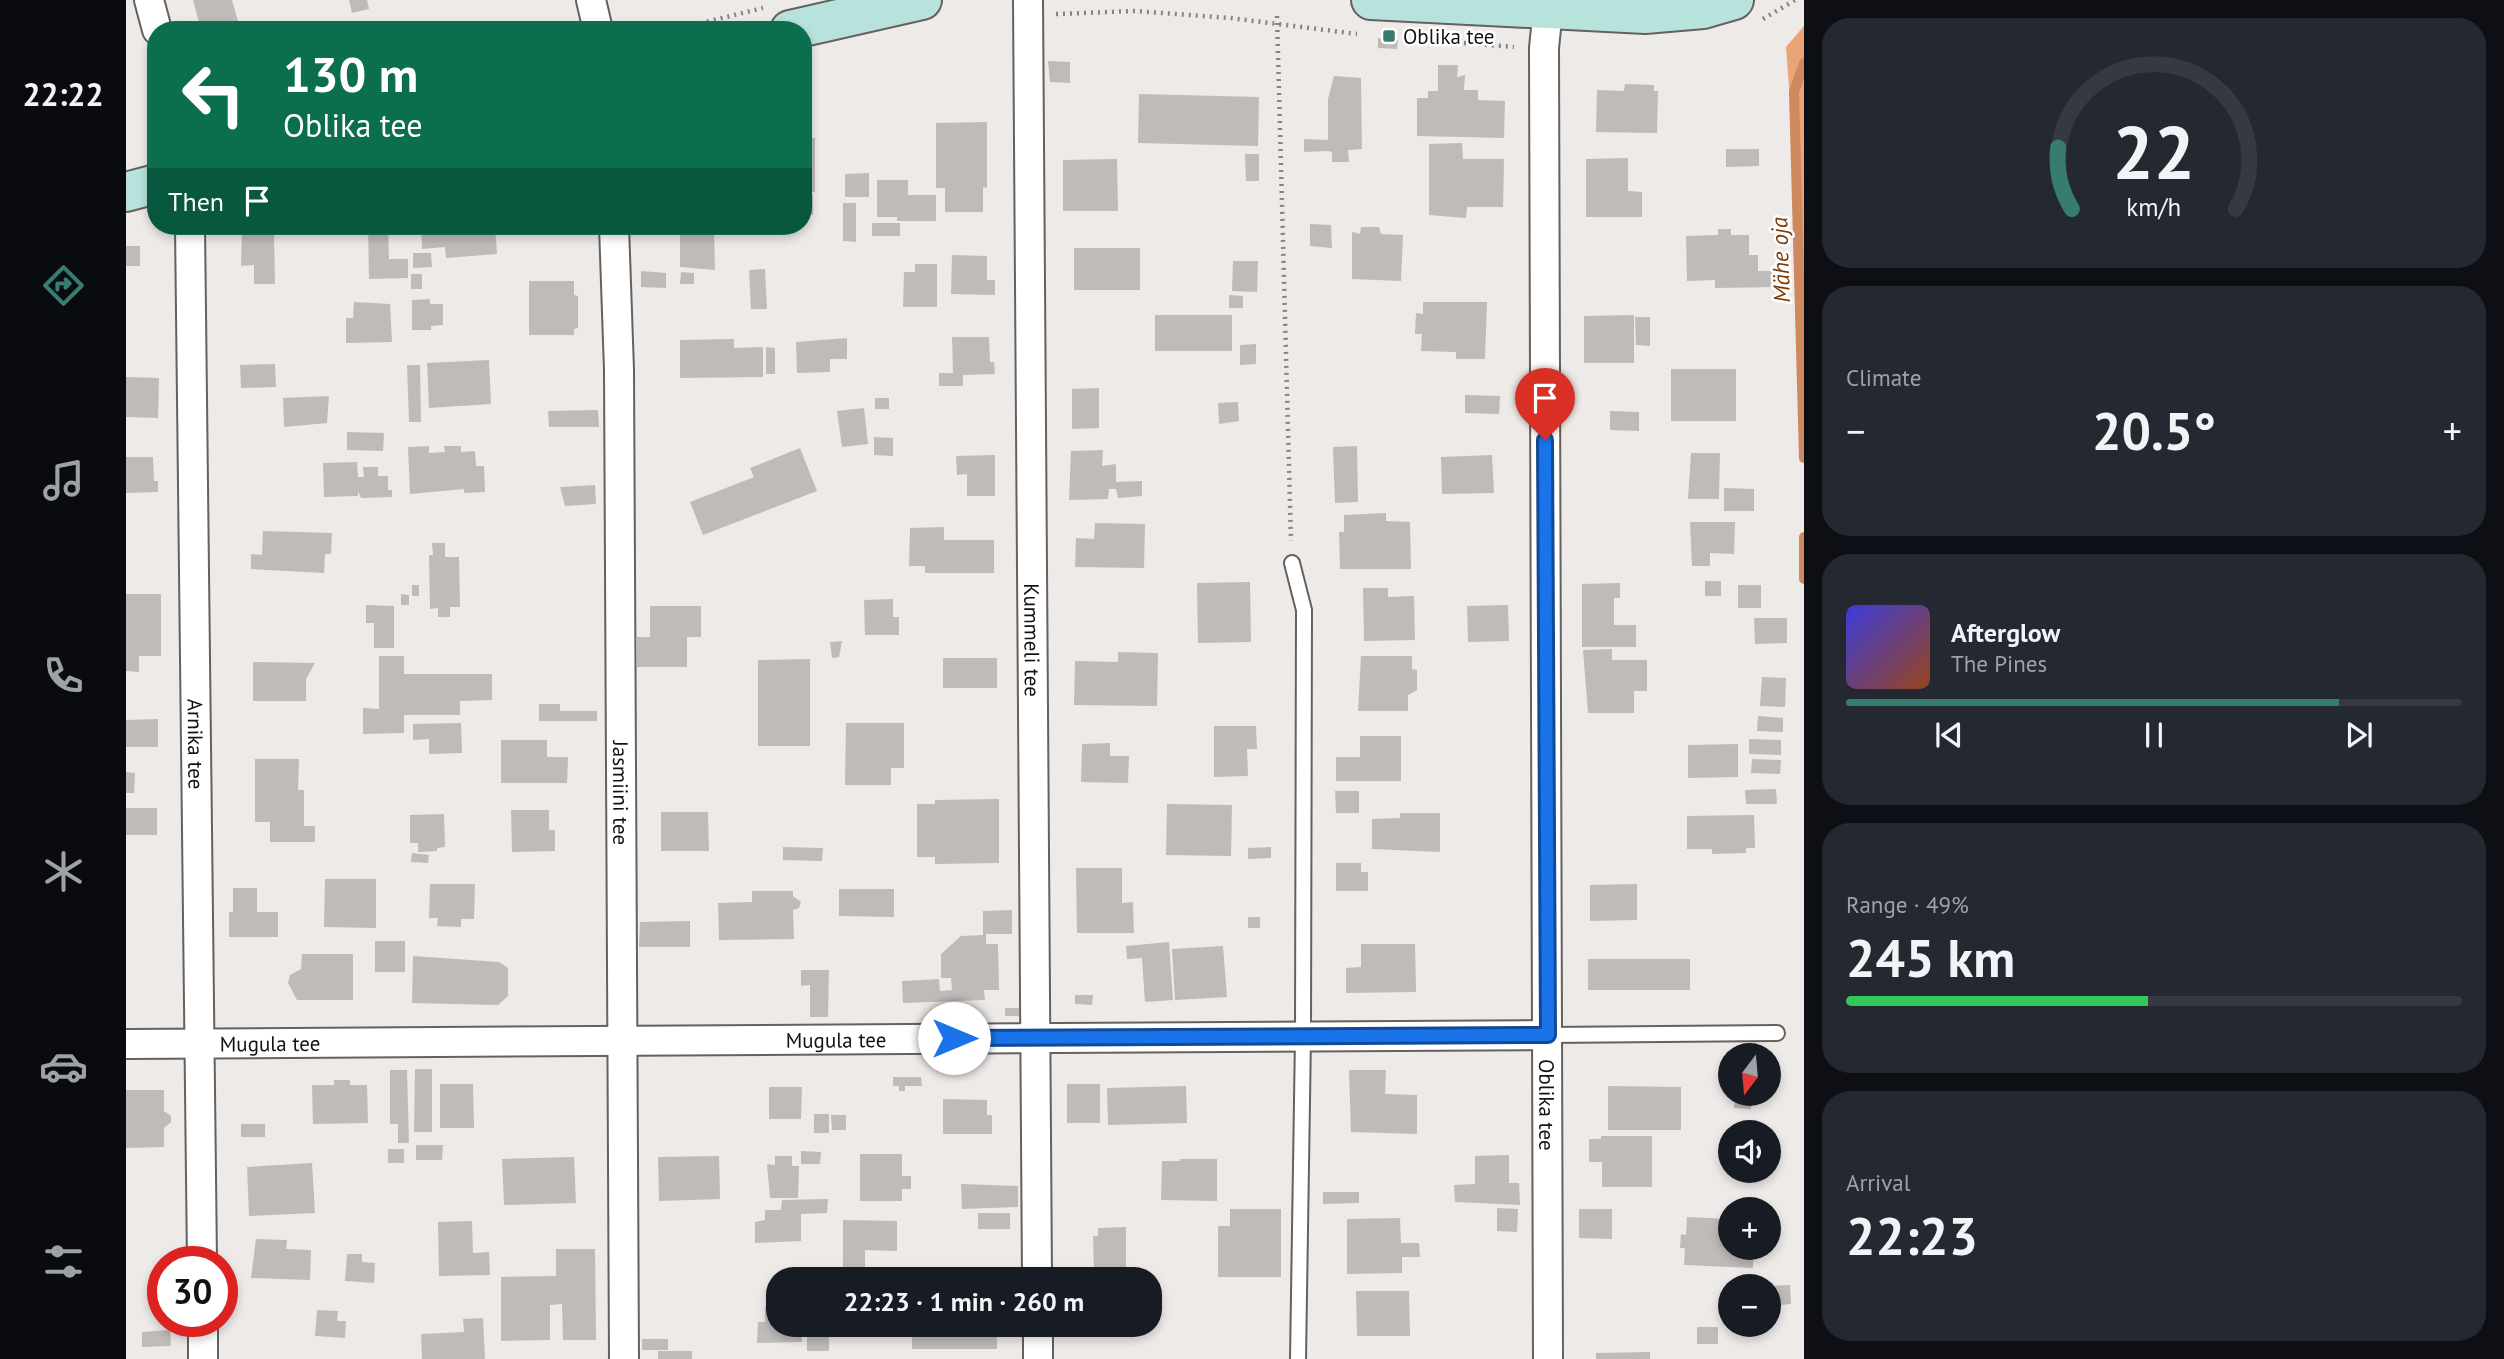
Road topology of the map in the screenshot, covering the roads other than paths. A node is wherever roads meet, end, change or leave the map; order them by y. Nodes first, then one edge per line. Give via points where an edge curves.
1 (149, 0) edge
2 (591, 0) edge
3 (922, 0) edge
4 (1028, 0) edge
5 (1371, 0) edge
6 (1734, 0) edge
7 (1548, 9) junction
8 (781, 18) edge
9 (155, 21) edge
10 (596, 21) edge
11 (147, 186) edge
12 (126, 192) edge
13 (190, 235) edge
14 (614, 235) edge
15 (1292, 563) road end
16 (1777, 1032) dead end
17 (1548, 1035) junction
18 (1303, 1036) junction
19 (1037, 1037) junction
20 (621, 1040) junction
21 (126, 1044) edge
22 (201, 1044) junction
23 (202, 1246) edge
24 (1037, 1267) edge
25 (203, 1337) edge
26 (1038, 1337) edge
27 (203, 1359) edge
28 (624, 1359) edge
29 (1038, 1359) edge
30 (1298, 1359) edge
31 (1548, 1359) edge

1 - 9 street
2 - 10 street
3 - 8 main road
4 - 19 street, Kummeli tee
5 - 7 main road
6 - 7 main road via 1665,13
7 - 17 street, Oblika tee via 1544,62
11 - 12 main road
13 - 22 street, Arnika tee
14 - 20 street, Jasmiini tee via 619,370
15 - 18 lane via 1304,610
16 - 17 lane
17 - 18 street, Mugula tee
17 - 31 street, Oblika tee
18 - 19 street, Mugula tee
18 - 30 lane
19 - 20 street, Mugula tee
19 - 24 street, Kummeli tee
20 - 22 street, Mugula tee
20 - 28 street, Jasmiini tee
21 - 22 street, Mugula tee
22 - 23 street, Arnika tee
25 - 27 street
26 - 29 street

